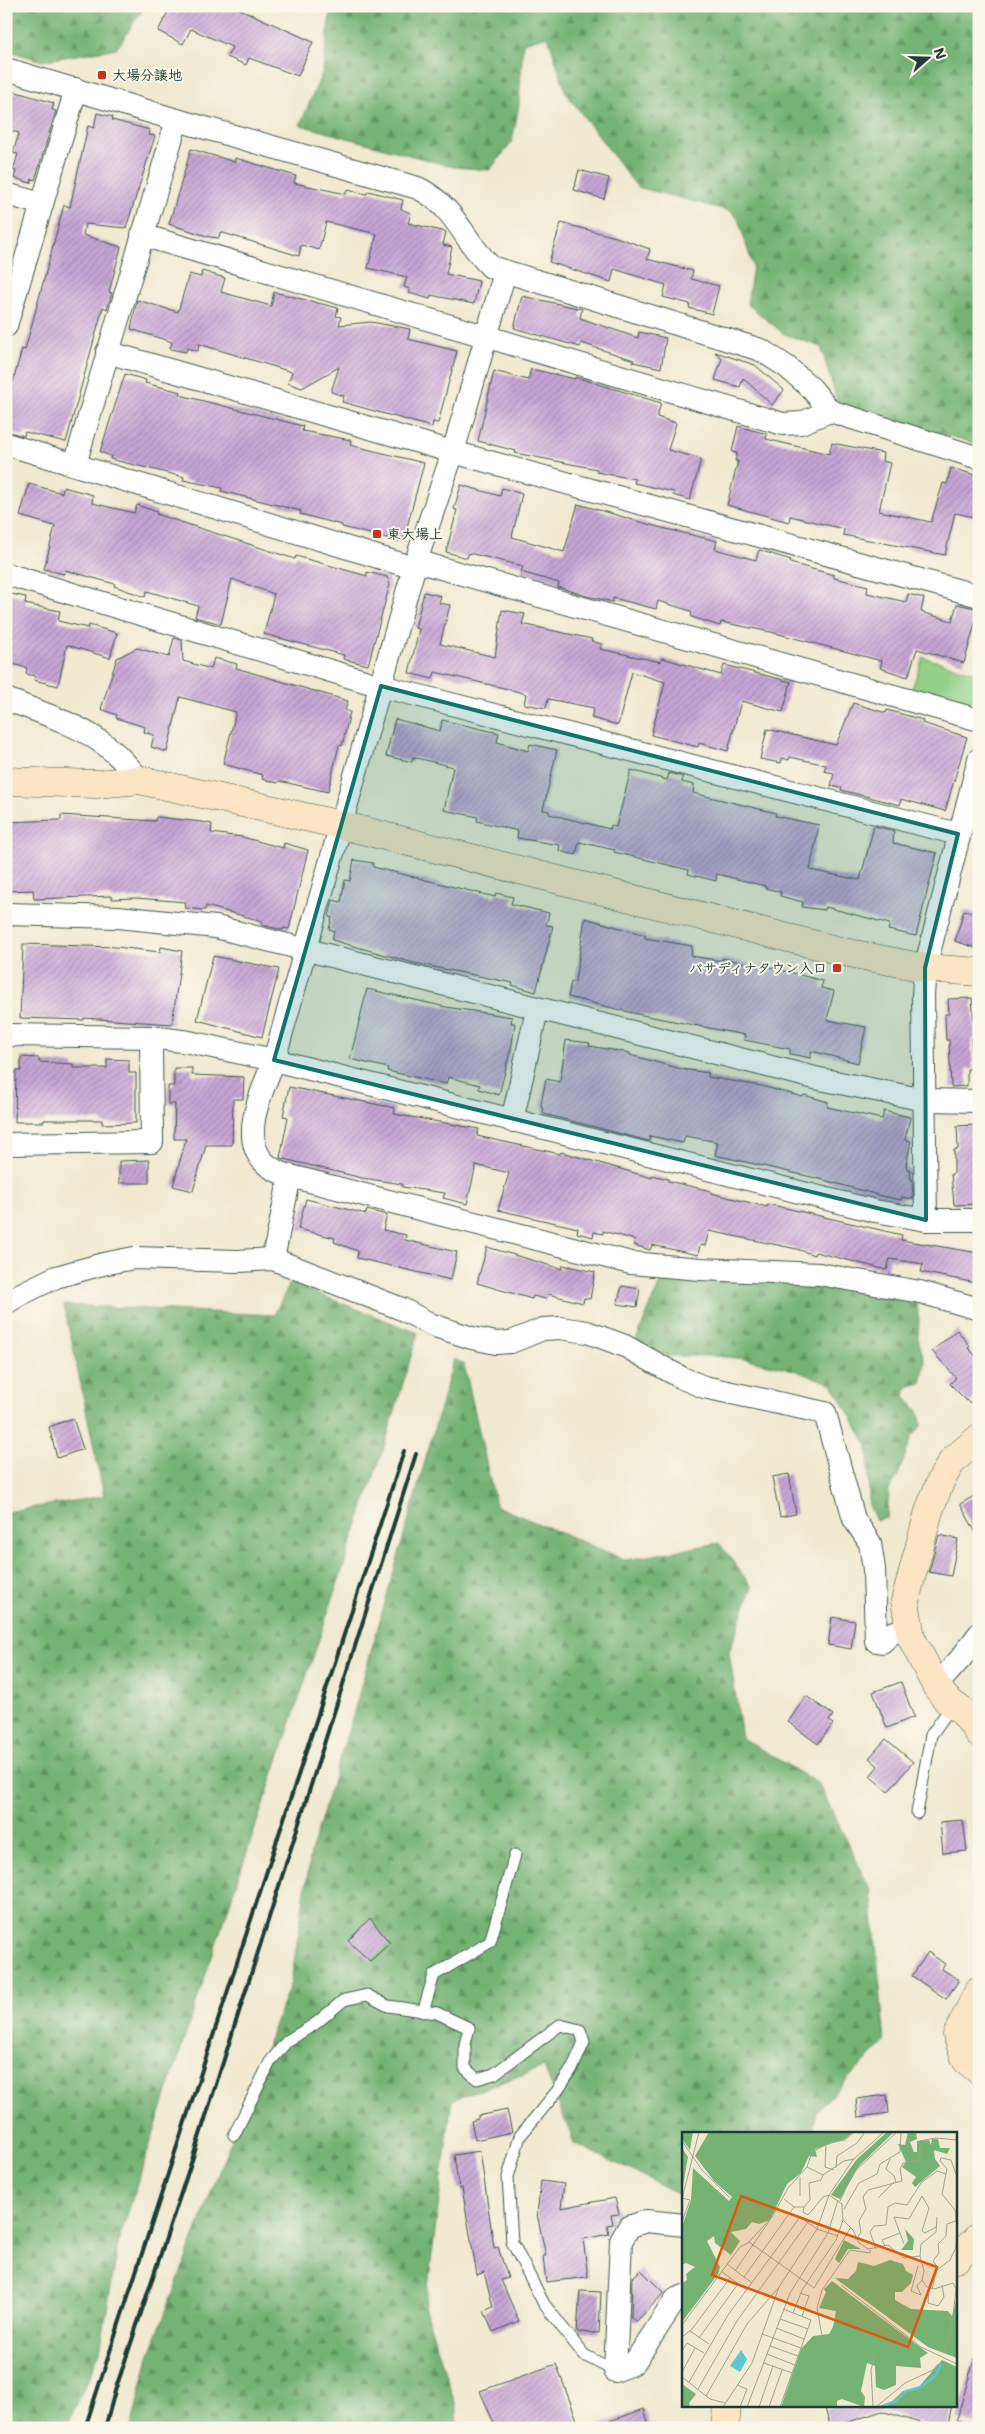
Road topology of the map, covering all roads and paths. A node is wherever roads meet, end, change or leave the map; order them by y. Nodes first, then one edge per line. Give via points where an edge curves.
1 (6, 69) edge
2 (76, 89) junction
3 (177, 120) junction
4 (6, 194) edge
5 (42, 204) junction
6 (142, 234) junction
7 (505, 272) junction
8 (7, 322) edge
9 (487, 335) junction
10 (107, 352) junction
11 (830, 411) junction
12 (6, 444) edge
13 (453, 452) junction
14 (979, 458) edge
15 (75, 464) junction
16 (415, 564) junction
17 (6, 574) edge
18 (979, 596) edge
19 (381, 686) junction
20 (6, 699) edge
21 (979, 720) edge
22 (979, 759) edge
23 (140, 780) junction
24 (6, 781) edge
25 (341, 826) junction
26 (958, 834) junction
27 (6, 914) edge
28 (304, 950) junction
29 (925, 968) junction
30 (979, 972) edge
31 (537, 1010) junction
32 (6, 1035) edge
33 (151, 1037) junction
34 (274, 1060) junction
35 (925, 1100) junction
36 (979, 1101) edge
37 (512, 1121) junction
38 (6, 1144) edge
39 (290, 1176) junction
40 (926, 1220) junction
41 (979, 1220) edge
42 (273, 1259) junction
43 (6, 1303) edge
44 (979, 1310) edge
45 (979, 1438) edge
46 (908, 1628) junction
47 (979, 1634) edge
48 (944, 1695) junction
49 (979, 1733) edge
50 (917, 1814) dead end
51 (515, 1855) dead end
52 (979, 1990) edge
53 (423, 2012) junction
54 (979, 2071) edge
55 (234, 2135) dead end
56 (682, 2225) edge
57 (979, 2236) edge
58 (958, 2257) edge
59 (682, 2297) edge
60 (615, 2371) junction
61 (727, 2406) edge
62 (725, 2428) edge

1 - 2 street
2 - 3 street
2 - 5 street
3 - 6 street
3 - 7 street via 418,188 435,196 445,206 479,256 492,267
4 - 5 street
5 - 8 street
6 - 9 street
6 - 10 street
7 - 9 street
7 - 11 street via 761,350 805,383
9 - 11 street via 783,424 801,423
9 - 13 street
10 - 13 street
10 - 15 street
11 - 14 street
12 - 15 street
13 - 16 street
13 - 18 street
15 - 16 street
16 - 19 street
16 - 21 street
17 - 19 street
19 - 25 street
19 - 26 street
20 - 23 street via 55,718 100,741
22 - 26 street
23 - 24 street via 96,784
23 - 25 street
25 - 28 street
25 - 29 street via 844,952
26 - 29 street
27 - 28 street via 118,917 216,927
28 - 31 street
28 - 34 street
29 - 30 street
29 - 35 street
31 - 35 street via 815,1078
31 - 37 street
32 - 33 street
33 - 34 street
33 - 38 street via 152,1142
34 - 37 street
34 - 39 street via 252,1129 254,1144 262,1161
35 - 36 street
35 - 40 street
37 - 40 street via 875,1211
39 - 42 street
39 - 44 street via 631,1262 700,1269 819,1274 920,1292
40 - 41 street
42 - 43 street via 134,1258 56,1277
42 - 46 street via 402,1309 432,1325 472,1338 496,1344 511,1342 543,1329 587,1332 625,1346 704,1387 825,1413 854,1519 870,1543 876,1641 882,1642 892,1633
45 - 46 street via 953,1460 929,1511 904,1601
46 - 48 street via 918,1653
47 - 48 street via 962,1657
48 - 49 street
48 - 50 lane via 931,1735
51 - 53 lane via 490,1942 434,1975
52 - 54 street via 957,2035 966,2060
53 - 55 lane via 388,2006 367,1995 344,2000 315,2024 287,2041 270,2062
53 - 60 lane via 437,2013 469,2028 465,2068 477,2079 494,2074 560,2025 580,2030 584,2042 573,2067 520,2136 508,2177 512,2242 544,2304 584,2355
56 - 60 street via 646,2221 629,2227 621,2240
57 - 58 street
59 - 60 street via 676,2299 634,2363
61 - 62 street

